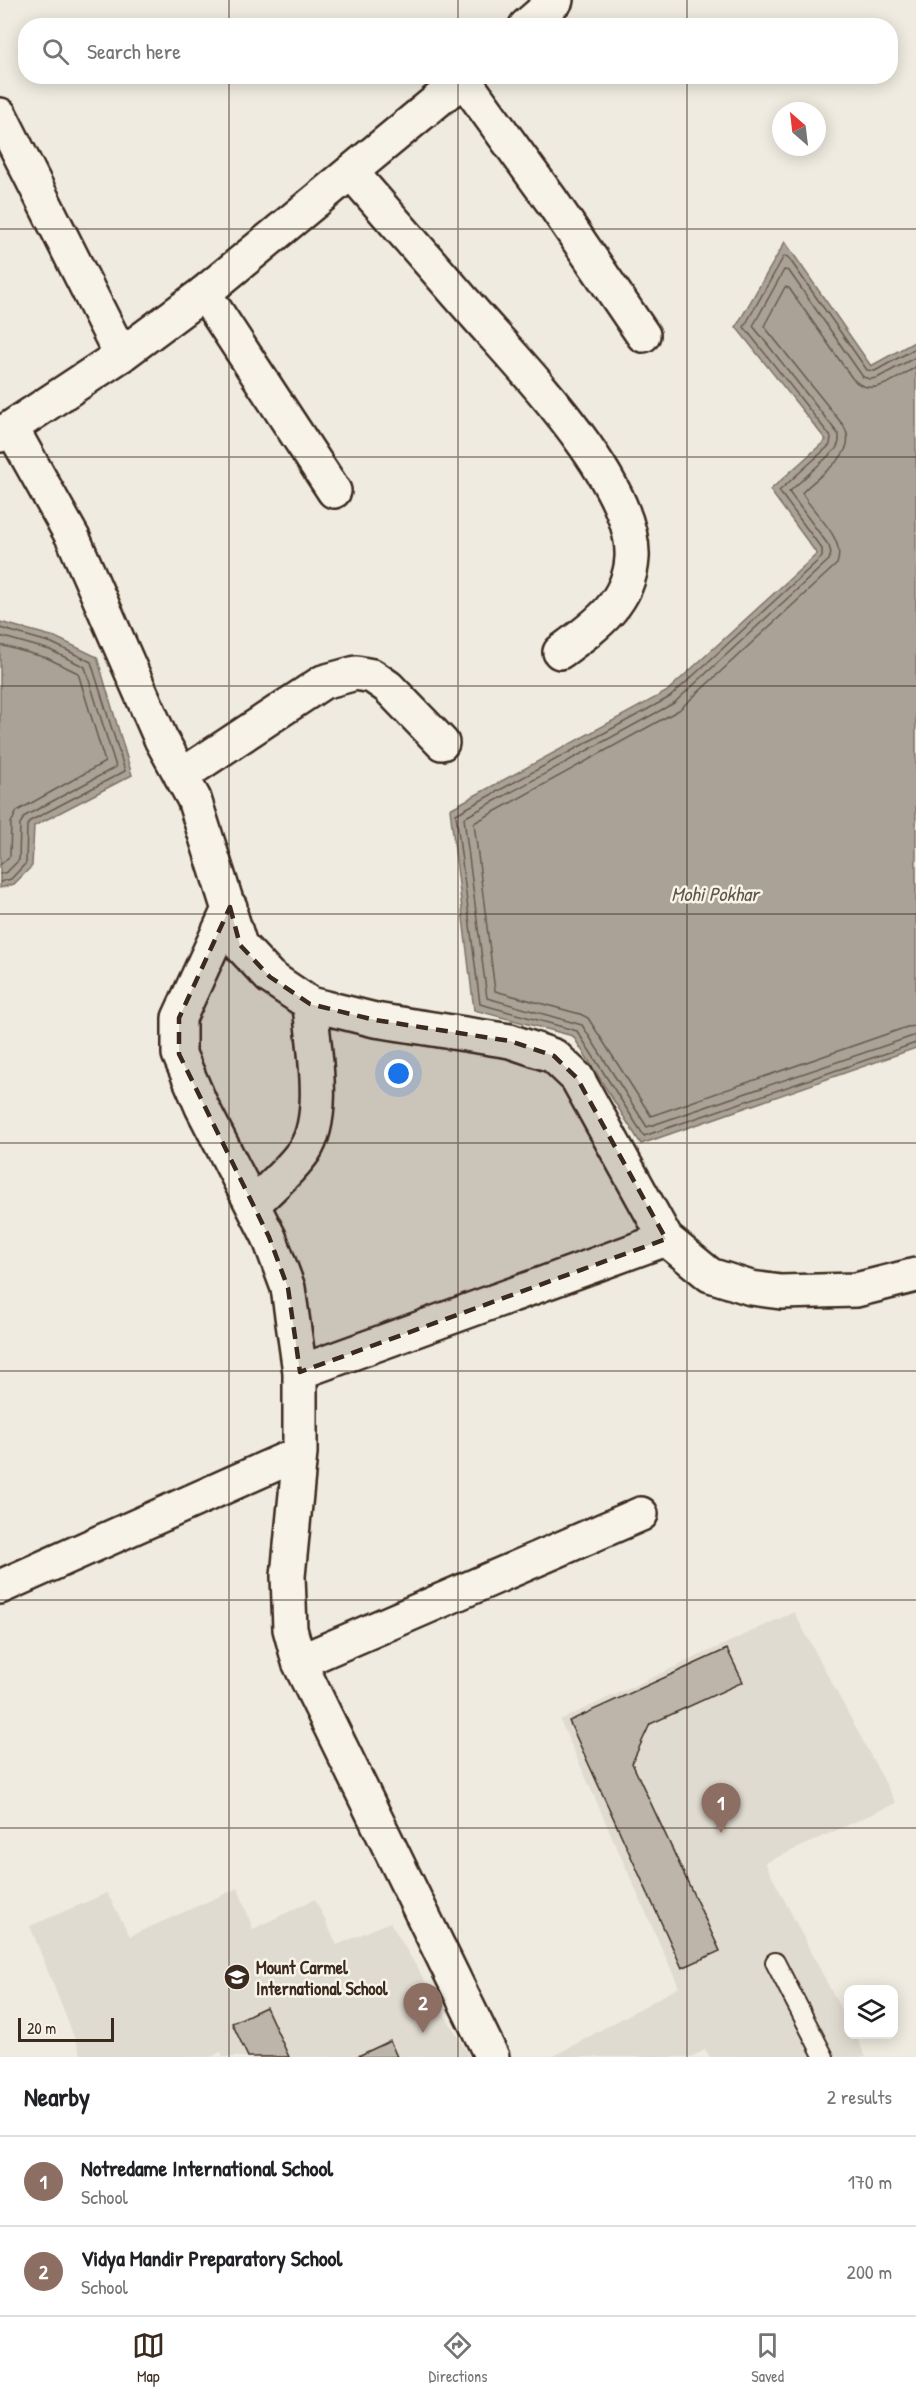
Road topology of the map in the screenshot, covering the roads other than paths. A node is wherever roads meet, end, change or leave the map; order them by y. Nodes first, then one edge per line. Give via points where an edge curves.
1 (556, 0) edge
2 (535, 18) edge
3 (459, 84) edge
4 (470, 84) edge
5 (0, 115) edge
6 (351, 172) junction
7 (204, 293) junction
8 (643, 335) dead end
9 (121, 355) junction
10 (6, 432) edge
11 (333, 491) dead end
12 (560, 652) dead end
13 (442, 743) dead end
14 (181, 776) junction
15 (230, 907) junction
16 (310, 1004) junction
17 (253, 1205) junction
18 (666, 1239) junction
19 (916, 1275) edge
20 (300, 1372) junction
21 (300, 1452) junction
22 (641, 1514) dead end
23 (0, 1587) edge
24 (299, 1662) junction
25 (775, 1962) dead end
26 (492, 2057) edge
27 (824, 2057) edge

1 - 2 street
3 - 6 street
4 - 8 street
5 - 9 street
6 - 7 street
6 - 12 street via 558,410 609,482 629,534 632,558 620,598 606,618
7 - 9 street
7 - 11 street
9 - 10 street
10 - 14 street via 73,538
13 - 14 street via 388,687 372,676 356,673 322,682
14 - 15 street via 194,799
15 - 16 street via 240,945 270,977
15 - 17 street via 178,1018 179,1053
16 - 17 street via 318,1111 314,1133 291,1167
16 - 18 street via 375,1020 510,1041 554,1056 577,1078
17 - 20 street via 288,1288
18 - 19 street via 710,1275 751,1288 781,1292 856,1290
18 - 20 street
20 - 21 street
21 - 23 street
21 - 24 street via 288,1576 290,1629
22 - 24 street
24 - 26 street
25 - 27 lane

